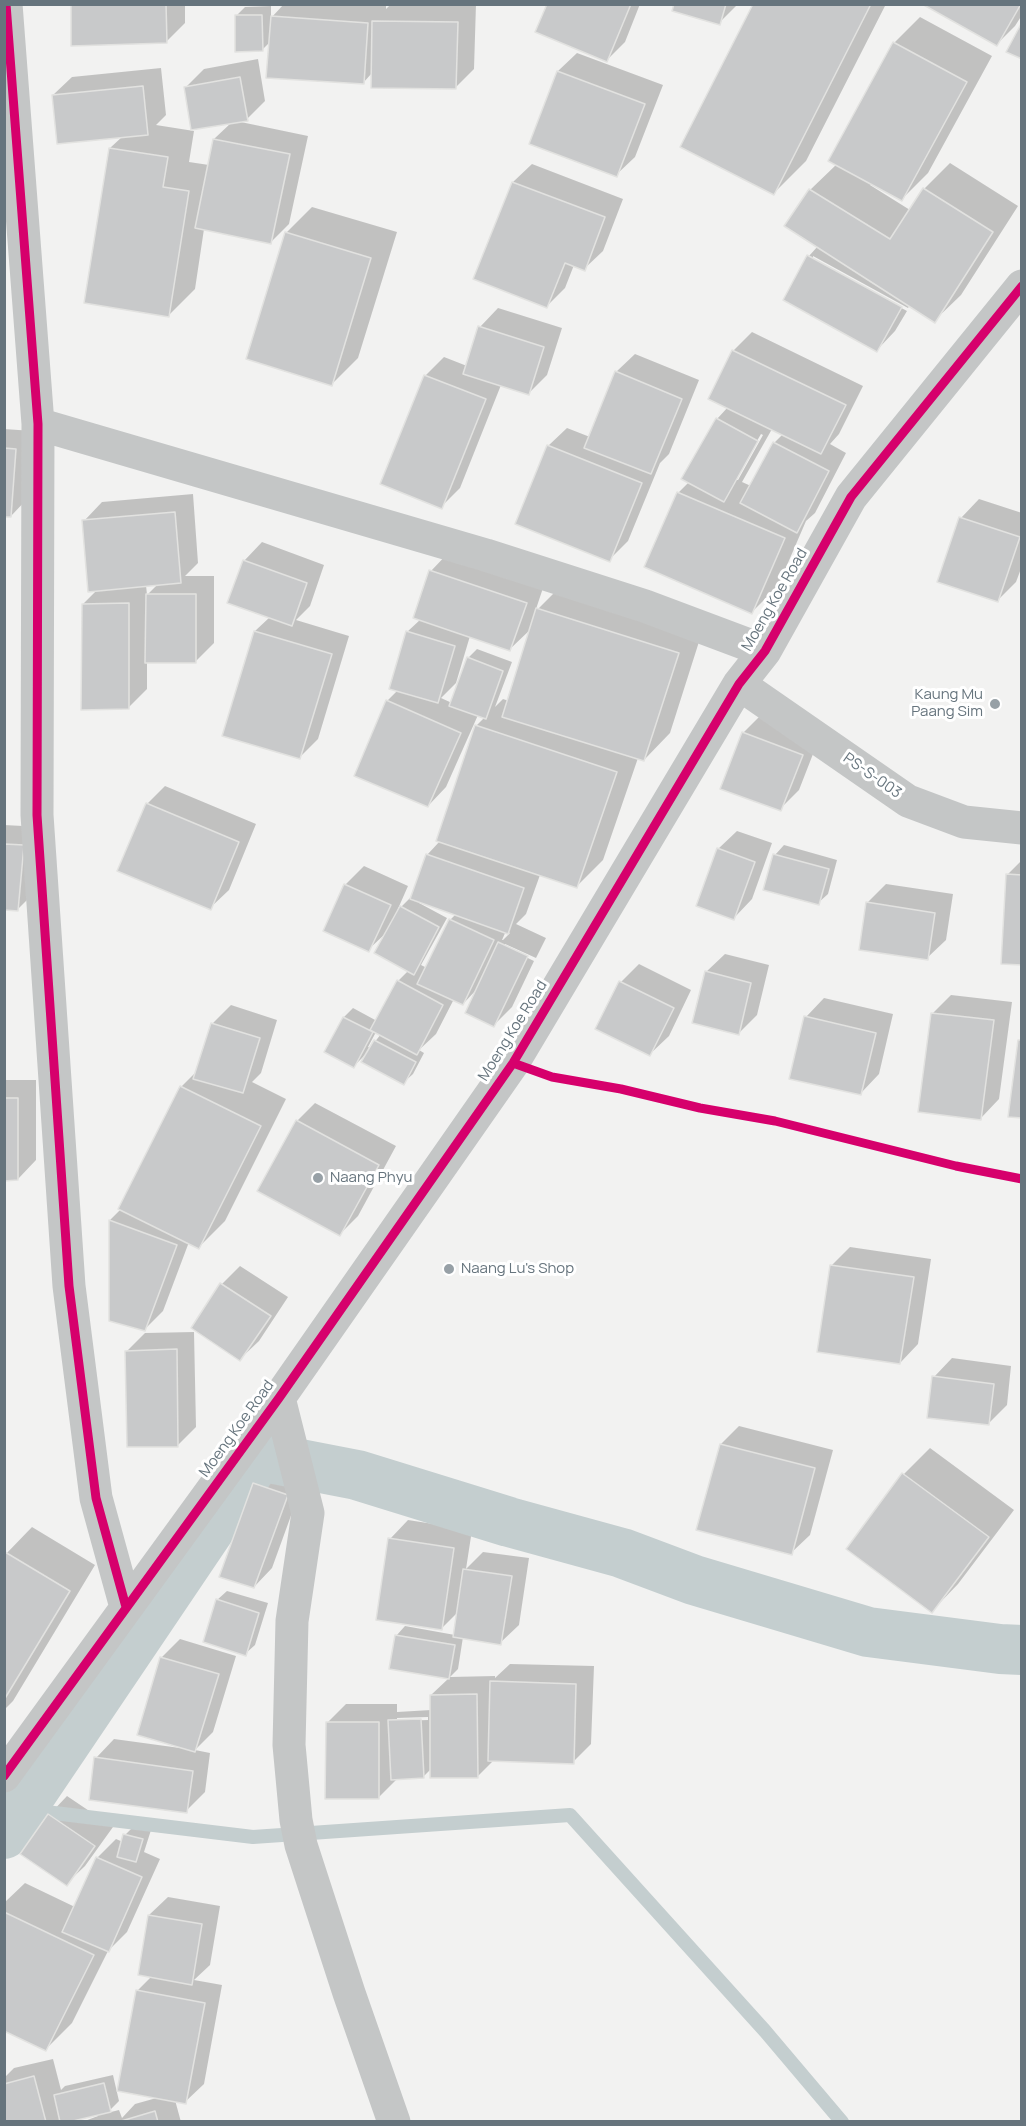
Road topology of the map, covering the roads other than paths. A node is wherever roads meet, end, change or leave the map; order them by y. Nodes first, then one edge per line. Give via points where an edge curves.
1 (6, 4) edge
2 (1022, 286) edge
3 (18, 325) edge
4 (38, 424) junction
5 (765, 651) junction
6 (739, 684) junction
7 (1022, 828) edge
8 (279, 1398) junction
9 (126, 1607) junction
10 (4, 1776) edge
11 (394, 2121) edge

1 - 3 street
2 - 5 street, Moeng Koe Road via 851,497
3 - 4 street
4 - 5 street via 486,555 645,606
4 - 9 street via 38,815 69,1274 96,1498
5 - 6 street, Moeng Koe Road
6 - 7 street, PS-S-003 via 908,801 964,822
6 - 8 street, Moeng Koe Road via 513,1064
8 - 9 street, Moeng Koe Road
8 - 11 street via 308,1513 292,1621 290,1734 299,1832
9 - 10 street, Moeng Koe Road

